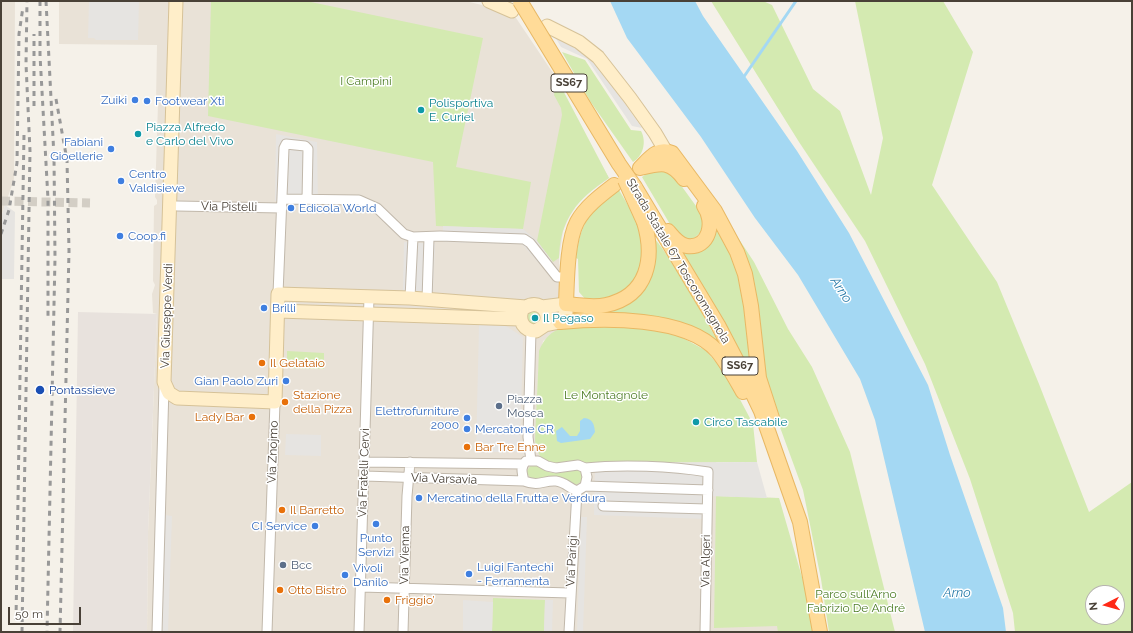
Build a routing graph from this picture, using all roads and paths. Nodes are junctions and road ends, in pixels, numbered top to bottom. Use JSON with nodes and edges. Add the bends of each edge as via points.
{"nodes":[{"id":1,"x":176,"y":1,"type":"edge"},
{"id":2,"x":494,"y":3,"type":"edge"},
{"id":3,"x":516,"y":6,"type":"edge"},
{"id":4,"x":547,"y":26,"type":"dead end"},
{"id":5,"x":662,"y":157,"type":"junction"},
{"id":6,"x":614,"y":185,"type":"dead end"},
{"id":7,"x":307,"y":200,"type":"junction"},
{"id":8,"x":282,"y":203,"type":"junction"},
{"id":9,"x":177,"y":206,"type":"dead end"},
{"id":10,"x":649,"y":220,"type":"junction"},
{"id":11,"x":413,"y":237,"type":"junction"},
{"id":12,"x":429,"y":238,"type":"junction"},
{"id":13,"x":568,"y":278,"type":"junction"},
{"id":14,"x":278,"y":294,"type":"junction"},
{"id":15,"x":369,"y":297,"type":"junction"},
{"id":16,"x":410,"y":298,"type":"junction"},
{"id":17,"x":427,"y":300,"type":"junction"},
{"id":18,"x":490,"y":304,"type":"junction"},
{"id":19,"x":566,"y":304,"type":"junction"},
{"id":20,"x":542,"y":307,"type":"junction"},
{"id":21,"x":278,"y":311,"type":"junction"},
{"id":22,"x":523,"y":313,"type":"junction"},
{"id":23,"x":368,"y":315,"type":"junction"},
{"id":24,"x":490,"y":317,"type":"junction"},
{"id":25,"x":560,"y":322,"type":"junction"},
{"id":26,"x":545,"y":325,"type":"junction"},
{"id":27,"x":531,"y":331,"type":"junction"},
{"id":28,"x":164,"y":382,"type":"junction"},
{"id":29,"x":177,"y":398,"type":"junction"},
{"id":30,"x":275,"y":402,"type":"junction"},
{"id":31,"x":164,"y":408,"type":"junction"},
{"id":32,"x":364,"y":462,"type":"junction"},
{"id":33,"x":410,"y":462,"type":"junction"},
{"id":34,"x":527,"y":462,"type":"junction"},
{"id":35,"x":482,"y":463,"type":"junction"},
{"id":36,"x":585,"y":468,"type":"junction"},
{"id":37,"x":784,"y":474,"type":"junction"},
{"id":38,"x":364,"y":476,"type":"junction"},
{"id":39,"x":410,"y":478,"type":"junction"},
{"id":40,"x":482,"y":480,"type":"junction"},
{"id":41,"x":524,"y":481,"type":"junction"},
{"id":42,"x":581,"y":489,"type":"junction"},
{"id":43,"x":708,"y":490,"type":"junction"},
{"id":44,"x":603,"y":506,"type":"dead end"},
{"id":45,"x":707,"y":509,"type":"junction"},
{"id":46,"x":800,"y":522,"type":"junction"},
{"id":47,"x":361,"y":587,"type":"junction"},
{"id":48,"x":405,"y":587,"type":"junction"},
{"id":49,"x":570,"y":593,"type":"junction"},
{"id":50,"x":157,"y":632,"type":"edge"},
{"id":51,"x":267,"y":632,"type":"edge"},
{"id":52,"x":359,"y":632,"type":"edge"},
{"id":53,"x":402,"y":632,"type":"edge"},
{"id":54,"x":569,"y":632,"type":"edge"},
{"id":55,"x":704,"y":632,"type":"edge"},
{"id":56,"x":820,"y":632,"type":"edge"}],
"edges":[{"from":1,"to":28,"type":"street","name":"Via Giuseppe Verdi"},
{"from":2,"to":3,"type":"street"},
{"from":3,"to":10,"type":"main road","number":"SS67","bridge":true,"via":[[619,164]]},
{"from":4,"to":5,"type":"street","via":[[579,42],[598,57],[630,98]]},
{"from":5,"to":10,"type":"main road","via":[[678,170],[709,213],[711,226],[707,237],[698,245],[687,246],[679,243]]},
{"from":5,"to":46,"type":"main road","via":[[672,153],[678,158],[718,216],[737,252],[745,274],[751,306],[759,378],[799,503]]},
{"from":6,"to":13,"type":"main road","via":[[603,193],[577,222]]},
{"from":7,"to":8,"type":"street","name":"Via Pistelli"},
{"from":7,"to":8,"type":"street","name":"Via Znojmo","via":[[308,149],[305,146],[286,144]]},
{"from":7,"to":11,"type":"street","name":"Via Pistelli","via":[[359,200],[377,208],[404,234]]},
{"from":8,"to":9,"type":"street","name":"Via Pistelli"},
{"from":8,"to":14,"type":"street","name":"Via Znojmo"},
{"from":10,"to":19,"type":"main road","via":[[650,253],[645,277],[636,289],[624,298],[607,305]]},
{"from":10,"to":37,"type":"main road","name":"Strada Statale 67 Toscoromagnola","number":"SS67","via":[[682,264],[740,367],[761,411]]},
{"from":11,"to":12,"type":"street"},
{"from":11,"to":16,"type":"street"},
{"from":12,"to":13,"type":"street","via":[[440,236],[524,239],[558,278]]},
{"from":12,"to":17,"type":"street"},
{"from":13,"to":19,"type":"main road"},
{"from":14,"to":15,"type":"street"},
{"from":14,"to":21,"type":"street","name":"Via Znojmo"},
{"from":15,"to":16,"type":"street"},
{"from":15,"to":23,"type":"street","name":"Via Fratelli Cervi"},
{"from":16,"to":17,"type":"street"},
{"from":17,"to":18,"type":"street"},
{"from":18,"to":22,"type":"street"},
{"from":18,"to":24,"type":"street"},
{"from":19,"to":20,"type":"street"},
{"from":19,"to":25,"type":"street","via":[[566,313]]},
{"from":20,"to":22,"type":"street","via":[[534,304]]},
{"from":20,"to":26,"type":"street","via":[[547,314]]},
{"from":21,"to":23,"type":"street"},
{"from":21,"to":30,"type":"street","name":"Via Znojmo"},
{"from":22,"to":24,"type":"street"},
{"from":22,"to":27,"type":"street","via":[[524,327]]},
{"from":23,"to":24,"type":"street"},
{"from":23,"to":32,"type":"street","name":"Via Fratelli Cervi"},
{"from":25,"to":26,"type":"street"},
{"from":25,"to":37,"type":"main road","via":[[593,320],[654,323],[679,328],[706,342],[716,350],[728,367],[750,407],[771,458]]},
{"from":26,"to":27,"type":"street"},
{"from":27,"to":34,"type":"street"},
{"from":28,"to":29,"type":"street","via":[[168,393]]},
{"from":28,"to":31,"type":"street","name":"Via Giuseppe Verdi"},
{"from":29,"to":30,"type":"street"},
{"from":29,"to":31,"type":"street","via":[[168,402]]},
{"from":30,"to":51,"type":"street","name":"Via Znojmo"},
{"from":31,"to":50,"type":"street","name":"Via Giuseppe Verdi"},
{"from":32,"to":33,"type":"street","name":"Via Varsavia"},
{"from":32,"to":38,"type":"street","name":"Via Fratelli Cervi"},
{"from":33,"to":35,"type":"street","name":"Via Varsavia"},
{"from":33,"to":39,"type":"street","name":"Via Vienna"},
{"from":34,"to":35,"type":"street","name":"Via Varsavia"},
{"from":34,"to":36,"type":"street","name":"Via Varsavia","via":[[538,461],[556,468],[578,465]]},
{"from":34,"to":41,"type":"street","via":[[521,470]]},
{"from":35,"to":40,"type":"street"},
{"from":36,"to":42,"type":"street","name":"Via Parigi","via":[[587,477]]},
{"from":36,"to":43,"type":"street","name":"Via Algeri","via":[[678,468],[708,472]]},
{"from":37,"to":46,"type":"main road","name":"Strada Statale 67 Toscoromagnola","number":"SS67"},
{"from":38,"to":39,"type":"street","name":"Via Varsavia"},
{"from":38,"to":47,"type":"street","name":"Via Fratelli Cervi"},
{"from":39,"to":40,"type":"street","name":"Via Varsavia"},
{"from":39,"to":48,"type":"street","name":"Via Vienna","via":[[407,496]]},
{"from":40,"to":41,"type":"street","name":"Via Varsavia"},
{"from":41,"to":42,"type":"street","name":"Via Varsavia","via":[[536,485],[553,481]]},
{"from":42,"to":43,"type":"street"},
{"from":42,"to":49,"type":"street","name":"Via Parigi"},
{"from":43,"to":45,"type":"street","name":"Via Algeri"},
{"from":44,"to":45,"type":"street"},
{"from":45,"to":55,"type":"street","name":"Via Algeri"},
{"from":46,"to":56,"type":"main road","name":"Strada Statale 67 Toscoromagnola","number":"SS67"},
{"from":47,"to":48,"type":"street"},
{"from":47,"to":52,"type":"street","name":"Via Fratelli Cervi"},
{"from":48,"to":49,"type":"street"},
{"from":48,"to":53,"type":"street","name":"Via Vienna"},
{"from":49,"to":54,"type":"street","name":"Via Parigi"}]}
